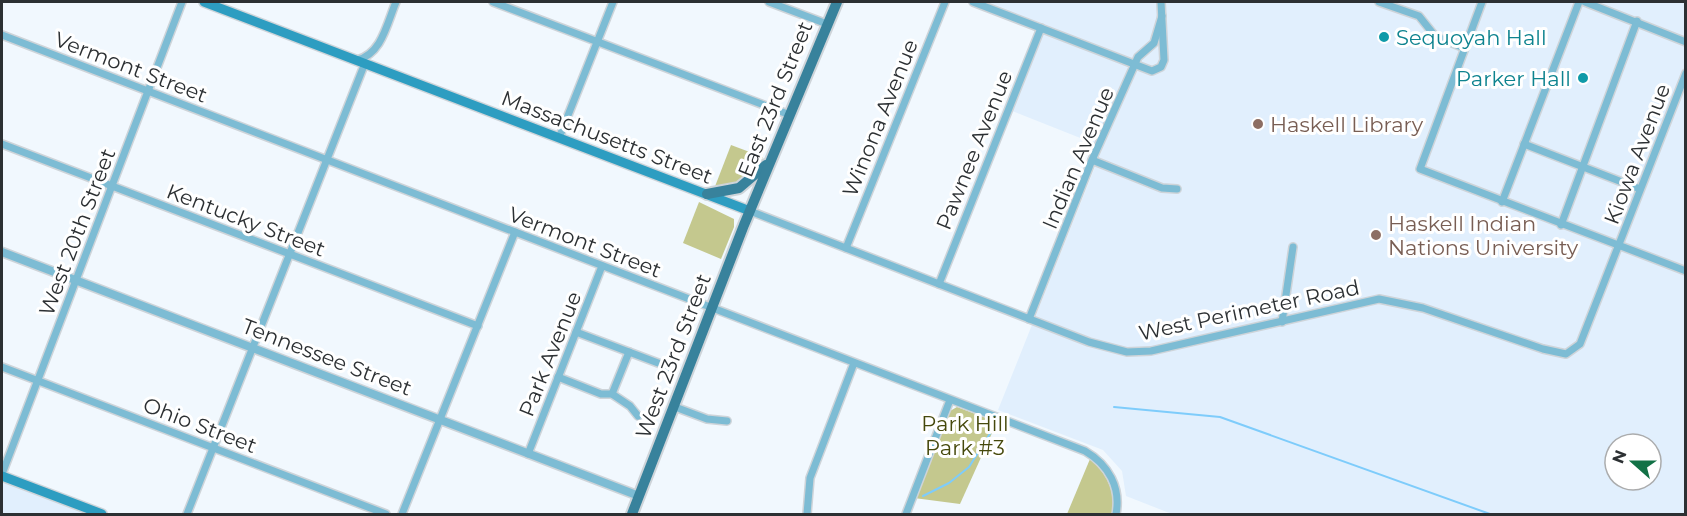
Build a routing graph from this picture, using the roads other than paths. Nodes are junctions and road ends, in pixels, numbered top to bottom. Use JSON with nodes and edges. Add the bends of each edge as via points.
{"nodes":[{"id":1,"x":182,"y":2,"type":"edge"},
{"id":2,"x":204,"y":2,"type":"edge"},
{"id":3,"x":396,"y":2,"type":"edge"},
{"id":4,"x":493,"y":2,"type":"edge"},
{"id":5,"x":613,"y":2,"type":"edge"},
{"id":6,"x":770,"y":2,"type":"edge"},
{"id":7,"x":837,"y":2,"type":"edge"},
{"id":8,"x":945,"y":2,"type":"edge"},
{"id":9,"x":973,"y":2,"type":"edge"},
{"id":10,"x":1161,"y":2,"type":"edge"},
{"id":11,"x":1379,"y":2,"type":"edge"},
{"id":12,"x":1482,"y":2,"type":"edge"},
{"id":13,"x":1579,"y":2,"type":"edge"},
{"id":14,"x":1586,"y":2,"type":"edge"},
{"id":15,"x":1162,"y":16,"type":"junction"},
{"id":16,"x":1637,"y":21,"type":"junction"},
{"id":17,"x":827,"y":24,"type":"junction"},
{"id":18,"x":1041,"y":28,"type":"junction"},
{"id":19,"x":2,"y":35,"type":"edge"},
{"id":20,"x":597,"y":42,"type":"junction"},
{"id":21,"x":1686,"y":42,"type":"edge"},
{"id":22,"x":378,"y":45,"type":"junction"},
{"id":23,"x":1464,"y":48,"type":"junction"},
{"id":24,"x":365,"y":63,"type":"junction"},
{"id":25,"x":1135,"y":64,"type":"junction"},
{"id":26,"x":383,"y":70,"type":"junction"},
{"id":27,"x":1686,"y":73,"type":"edge"},
{"id":28,"x":360,"y":82,"type":"junction"},
{"id":29,"x":148,"y":92,"type":"junction"},
{"id":30,"x":790,"y":115,"type":"junction"},
{"id":31,"x":560,"y":138,"type":"junction"},
{"id":32,"x":2,"y":144,"type":"edge"},
{"id":33,"x":1524,"y":144,"type":"junction"},
{"id":34,"x":772,"y":158,"type":"junction"},
{"id":35,"x":1092,"y":160,"type":"junction"},
{"id":36,"x":328,"y":161,"type":"junction"},
{"id":37,"x":1583,"y":167,"type":"junction"},
{"id":38,"x":112,"y":186,"type":"junction"},
{"id":39,"x":1177,"y":189,"type":"dead end"},
{"id":40,"x":1640,"y":189,"type":"junction"},
{"id":41,"x":706,"y":194,"type":"junction"},
{"id":42,"x":1502,"y":202,"type":"junction"},
{"id":43,"x":750,"y":211,"type":"junction"},
{"id":44,"x":1561,"y":225,"type":"junction"},
{"id":45,"x":515,"y":232,"type":"junction"},
{"id":46,"x":1618,"y":246,"type":"junction"},
{"id":47,"x":1293,"y":247,"type":"dead end"},
{"id":48,"x":846,"y":248,"type":"junction"},
{"id":49,"x":2,"y":252,"type":"edge"},
{"id":50,"x":291,"y":255,"type":"junction"},
{"id":51,"x":602,"y":266,"type":"junction"},
{"id":52,"x":1686,"y":271,"type":"edge"},
{"id":53,"x":76,"y":280,"type":"junction"},
{"id":54,"x":939,"y":284,"type":"junction"},
{"id":55,"x":711,"y":308,"type":"junction"},
{"id":56,"x":1029,"y":319,"type":"junction"},
{"id":57,"x":1282,"y":322,"type":"junction"},
{"id":58,"x":478,"y":327,"type":"junction"},
{"id":59,"x":576,"y":332,"type":"junction"},
{"id":60,"x":253,"y":348,"type":"junction"},
{"id":61,"x":629,"y":352,"type":"junction"},
{"id":62,"x":854,"y":363,"type":"junction"},
{"id":63,"x":2,"y":367,"type":"edge"},
{"id":64,"x":674,"y":369,"type":"dead end"},
{"id":65,"x":558,"y":377,"type":"junction"},
{"id":66,"x":37,"y":381,"type":"junction"},
{"id":67,"x":612,"y":394,"type":"junction"},
{"id":68,"x":950,"y":400,"type":"junction"},
{"id":69,"x":675,"y":407,"type":"junction"},
{"id":70,"x":638,"y":416,"type":"dead end"},
{"id":71,"x":440,"y":420,"type":"junction"},
{"id":72,"x":727,"y":421,"type":"dead end"},
{"id":73,"x":213,"y":448,"type":"junction"},
{"id":74,"x":528,"y":454,"type":"junction"},
{"id":75,"x":2,"y":475,"type":"edge"},
{"id":76,"x":639,"y":496,"type":"junction"},
{"id":77,"x":102,"y":514,"type":"edge"},
{"id":78,"x":187,"y":514,"type":"edge"},
{"id":79,"x":386,"y":514,"type":"edge"},
{"id":80,"x":402,"y":514,"type":"edge"},
{"id":81,"x":632,"y":514,"type":"edge"},
{"id":82,"x":807,"y":514,"type":"edge"},
{"id":83,"x":906,"y":514,"type":"edge"},
{"id":84,"x":1116,"y":514,"type":"edge"}],
"edges":[{"from":1,"to":29,"type":"street","name":"West 20th Street"},
{"from":2,"to":24,"type":"main road","name":"Massachusetts Street"},
{"from":3,"to":22,"type":"street"},
{"from":4,"to":20,"type":"street"},
{"from":5,"to":20,"type":"street"},
{"from":6,"to":17,"type":"street"},
{"from":7,"to":17,"type":"main road","name":"East 23rd Street"},
{"from":8,"to":48,"type":"street","name":"Winona Avenue"},
{"from":9,"to":18,"type":"street"},
{"from":10,"to":15,"type":"street","name":"Indian Avenue"},
{"from":11,"to":23,"type":"street","via":[[1419,16],[1435,36]]},
{"from":12,"to":23,"type":"street"},
{"from":13,"to":33,"type":"street"},
{"from":14,"to":16,"type":"street"},
{"from":15,"to":25,"type":"street","name":"Indian Avenue","via":[[1154,43]]},
{"from":15,"to":25,"type":"street","name":"Indian Avenue","via":[[1164,60],[1152,71]]},
{"from":16,"to":21,"type":"street"},
{"from":16,"to":37,"type":"street"},
{"from":17,"to":30,"type":"main road","name":"East 23rd Street"},
{"from":18,"to":25,"type":"street"},
{"from":18,"to":54,"type":"street","name":"Pawnee Avenue"},
{"from":19,"to":29,"type":"street","name":"Vermont Street"},
{"from":20,"to":30,"type":"street"},
{"from":20,"to":31,"type":"street"},
{"from":22,"to":24,"type":"street"},
{"from":22,"to":24,"type":"street"},
{"from":23,"to":42,"type":"street","via":[[1420,169]]},
{"from":24,"to":26,"type":"main road","name":"Massachusetts Street"},
{"from":24,"to":28,"type":"street"},
{"from":25,"to":35,"type":"street","name":"Indian Avenue"},
{"from":26,"to":28,"type":"street","via":[[367,74]]},
{"from":26,"to":31,"type":"main road","name":"Massachusetts Street"},
{"from":27,"to":40,"type":"street","name":"Kiowa Avenue"},
{"from":28,"to":36,"type":"street"},
{"from":29,"to":36,"type":"street","name":"Vermont Street"},
{"from":29,"to":38,"type":"street","name":"West 20th Street"},
{"from":30,"to":34,"type":"main road","name":"East 23rd Street"},
{"from":31,"to":41,"type":"main road","name":"Massachusetts Street"},
{"from":32,"to":38,"type":"street","name":"Kentucky Street"},
{"from":33,"to":37,"type":"street"},
{"from":33,"to":42,"type":"street"},
{"from":34,"to":41,"type":"main road","via":[[739,188]]},
{"from":34,"to":43,"type":"main road","name":"East 23rd Street"},
{"from":35,"to":39,"type":"street","via":[[1162,188]]},
{"from":35,"to":56,"type":"street","name":"Indian Avenue"},
{"from":36,"to":45,"type":"street","name":"Vermont Street"},
{"from":36,"to":50,"type":"street"},
{"from":37,"to":40,"type":"street"},
{"from":37,"to":44,"type":"street"},
{"from":38,"to":50,"type":"street","name":"Kentucky Street"},
{"from":38,"to":53,"type":"street","name":"West 20th Street"},
{"from":40,"to":46,"type":"street","name":"Kiowa Avenue"},
{"from":41,"to":43,"type":"main road","name":"Massachusetts Street"},
{"from":42,"to":44,"type":"street"},
{"from":43,"to":48,"type":"street","name":"Massachusetts Street"},
{"from":43,"to":55,"type":"main road","name":"West 23rd Street"},
{"from":44,"to":46,"type":"street"},
{"from":45,"to":51,"type":"street","name":"Vermont Street"},
{"from":45,"to":58,"type":"street"},
{"from":46,"to":52,"type":"street"},
{"from":46,"to":57,"type":"street","name":"West Perimeter Road","via":[[1580,344],[1566,354],[1387,300],[1356,303]]},
{"from":47,"to":57,"type":"street"},
{"from":48,"to":54,"type":"street","name":"Massachusetts Street"},
{"from":49,"to":53,"type":"street","name":"Tennessee Street"},
{"from":50,"to":58,"type":"street","name":"Kentucky Street"},
{"from":50,"to":60,"type":"street"},
{"from":51,"to":55,"type":"street","name":"Vermont Street"},
{"from":51,"to":59,"type":"street","name":"Park Avenue"},
{"from":53,"to":60,"type":"street","name":"Tennessee Street"},
{"from":53,"to":66,"type":"street","name":"West 20th Street"},
{"from":54,"to":56,"type":"street","name":"Massachusetts Street"},
{"from":55,"to":62,"type":"street","name":"Vermont Street"},
{"from":55,"to":69,"type":"main road","name":"West 23rd Street"},
{"from":56,"to":57,"type":"street","name":"West Perimeter Road","via":[[1105,348],[1139,352]]},
{"from":58,"to":71,"type":"street"},
{"from":59,"to":61,"type":"street"},
{"from":59,"to":65,"type":"street","name":"Park Avenue"},
{"from":60,"to":71,"type":"street","name":"Tennessee Street"},
{"from":60,"to":73,"type":"street"},
{"from":61,"to":64,"type":"street"},
{"from":61,"to":67,"type":"street"},
{"from":62,"to":68,"type":"street","name":"Vermont Street"},
{"from":62,"to":82,"type":"street","via":[[813,469]]},
{"from":63,"to":66,"type":"street","name":"Ohio Street"},
{"from":65,"to":67,"type":"street","via":[[601,394]]},
{"from":65,"to":74,"type":"street","name":"Park Avenue"},
{"from":66,"to":73,"type":"street","name":"Ohio Street"},
{"from":66,"to":75,"type":"street","name":"West 20th Street"},
{"from":67,"to":70,"type":"street"},
{"from":68,"to":83,"type":"street"},
{"from":68,"to":84,"type":"street","name":"Vermont Street","via":[[1092,455],[1105,467],[1115,486]]},
{"from":69,"to":72,"type":"street","via":[[706,419]]},
{"from":69,"to":76,"type":"main road","name":"West 23rd Street"},
{"from":71,"to":74,"type":"street","name":"Tennessee Street"},
{"from":71,"to":80,"type":"street"},
{"from":73,"to":78,"type":"street"},
{"from":73,"to":79,"type":"street","name":"Ohio Street"},
{"from":74,"to":76,"type":"street","name":"Tennessee Street"},
{"from":75,"to":77,"type":"main road"},
{"from":76,"to":81,"type":"main road","name":"West 23rd Street"}]}
